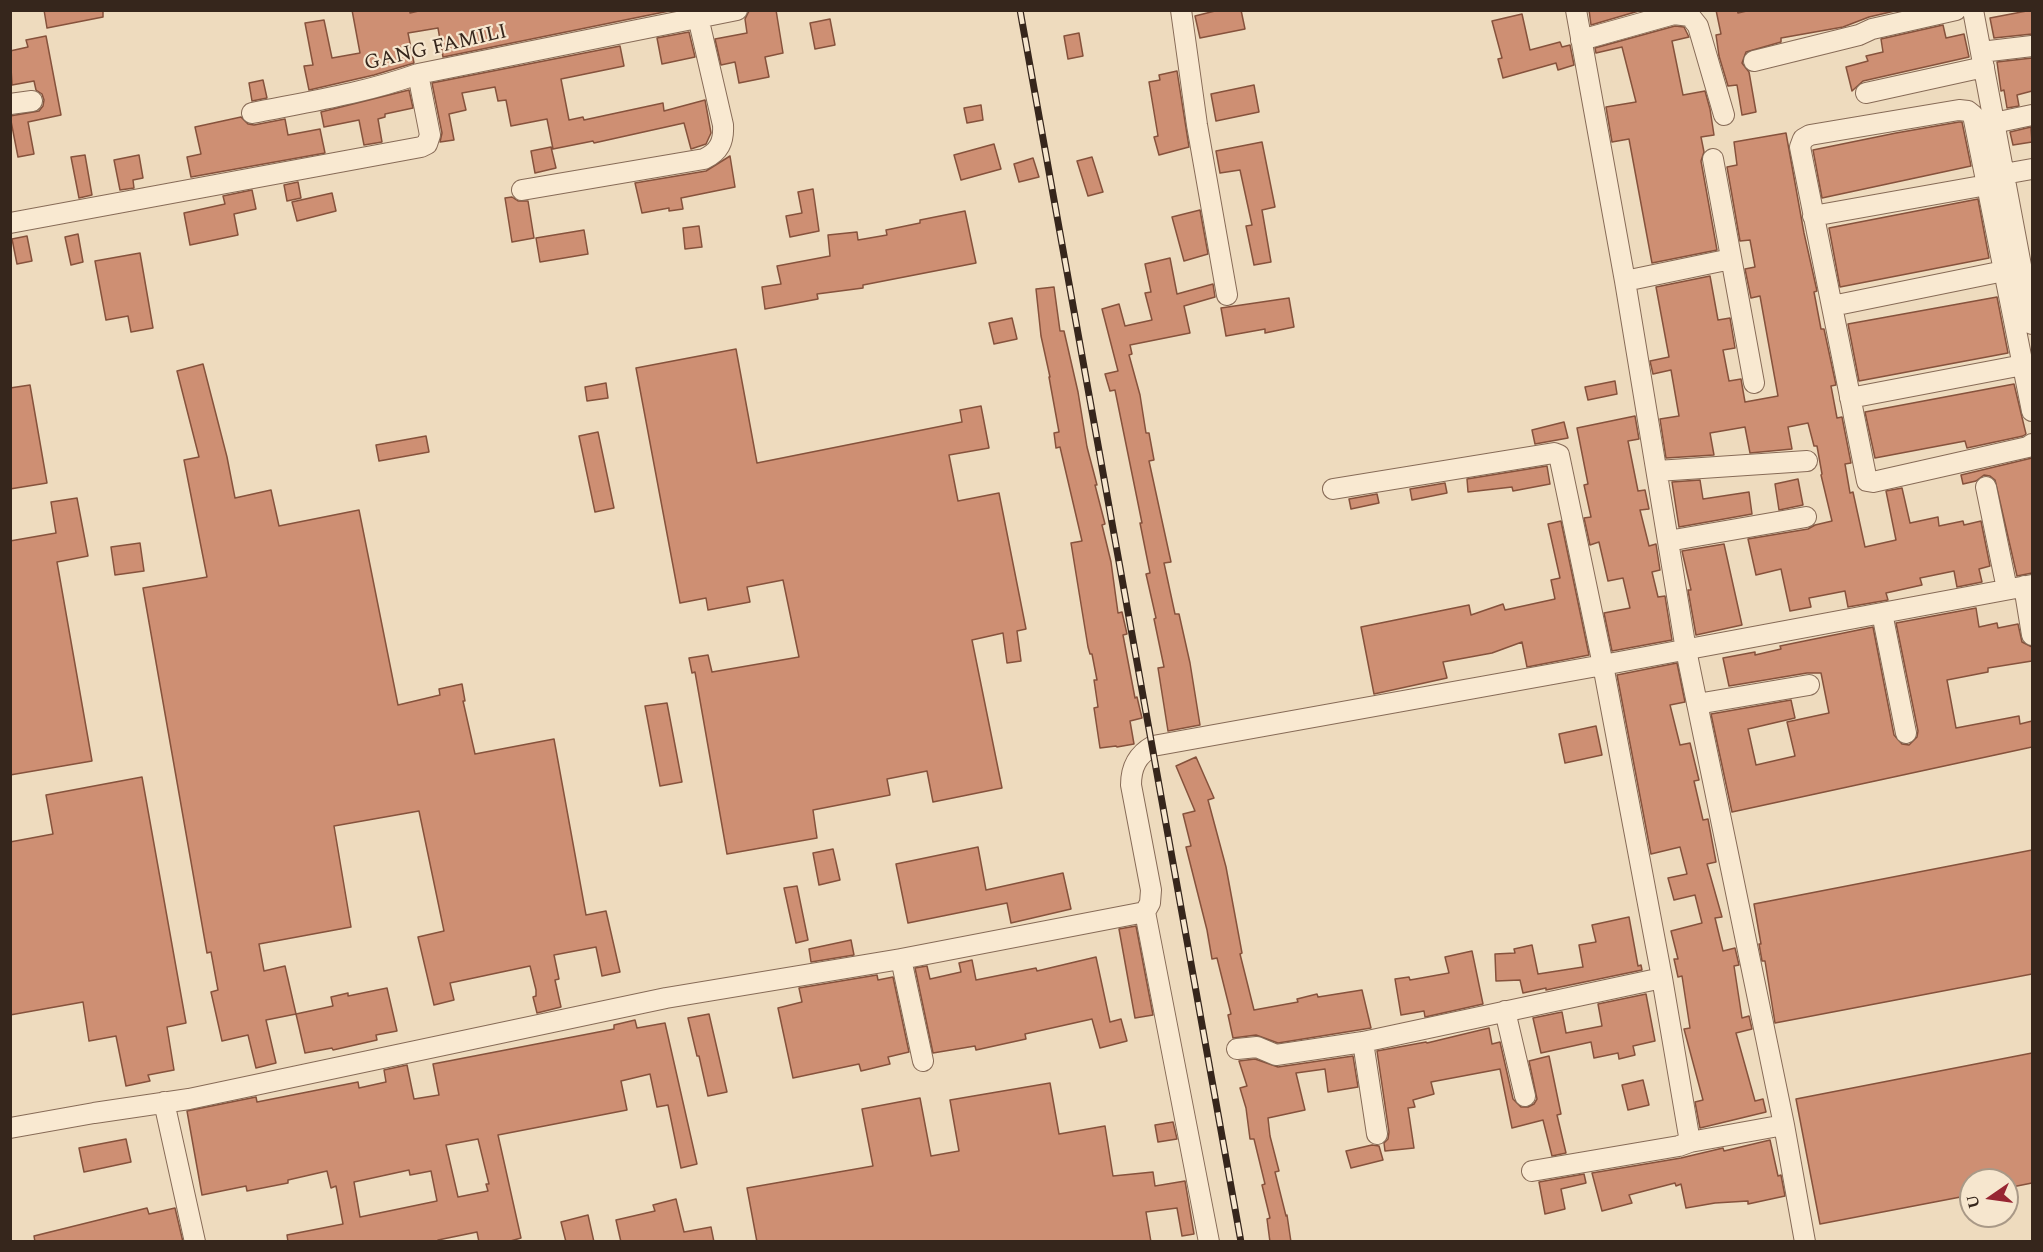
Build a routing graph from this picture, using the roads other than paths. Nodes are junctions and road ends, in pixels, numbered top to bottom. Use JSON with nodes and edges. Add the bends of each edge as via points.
{"nodes":[{"id":1,"x":737,"y":10,"type":"edge"},
{"id":2,"x":1180,"y":10,"type":"edge"},
{"id":3,"x":1576,"y":10,"type":"edge"},
{"id":4,"x":1956,"y":10,"type":"edge"},
{"id":5,"x":1973,"y":10,"type":"edge"},
{"id":6,"x":698,"y":17,"type":"junction"},
{"id":7,"x":1581,"y":40,"type":"junction"},
{"id":8,"x":2032,"y":46,"type":"edge"},
{"id":9,"x":1982,"y":59,"type":"junction"},
{"id":10,"x":1754,"y":61,"type":"dead end"},
{"id":11,"x":418,"y":74,"type":"junction"},
{"id":12,"x":1866,"y":93,"type":"dead end"},
{"id":13,"x":32,"y":101,"type":"dead end"},
{"id":14,"x":10,"y":104,"type":"edge"},
{"id":15,"x":252,"y":113,"type":"dead end"},
{"id":16,"x":1724,"y":115,"type":"dead end"},
{"id":17,"x":2032,"y":115,"type":"edge"},
{"id":18,"x":1994,"y":123,"type":"junction"},
{"id":19,"x":1713,"y":159,"type":"dead end"},
{"id":20,"x":2032,"y":169,"type":"edge"},
{"id":21,"x":2004,"y":174,"type":"junction"},
{"id":22,"x":1987,"y":185,"type":"junction"},
{"id":23,"x":522,"y":190,"type":"dead end"},
{"id":24,"x":1814,"y":216,"type":"junction"},
{"id":25,"x":10,"y":223,"type":"edge"},
{"id":26,"x":1731,"y":259,"type":"junction"},
{"id":27,"x":2013,"y":270,"type":"junction"},
{"id":28,"x":1624,"y":281,"type":"junction"},
{"id":29,"x":1227,"y":295,"type":"dead end"},
{"id":30,"x":1832,"y":306,"type":"junction"},
{"id":31,"x":2032,"y":324,"type":"edge"},
{"id":32,"x":2023,"y":365,"type":"junction"},
{"id":33,"x":1754,"y":383,"type":"dead end"},
{"id":34,"x":1850,"y":398,"type":"junction"},
{"id":35,"x":2032,"y":411,"type":"edge"},
{"id":36,"x":2032,"y":444,"type":"edge"},
{"id":37,"x":1807,"y":460,"type":"dead end"},
{"id":38,"x":1657,"y":471,"type":"junction"},
{"id":39,"x":1986,"y":487,"type":"dead end"},
{"id":40,"x":1333,"y":489,"type":"dead end"},
{"id":41,"x":1806,"y":517,"type":"dead end"},
{"id":42,"x":1668,"y":541,"type":"junction"},
{"id":43,"x":2021,"y":587,"type":"edge"},
{"id":44,"x":1882,"y":613,"type":"junction"},
{"id":45,"x":2032,"y":636,"type":"edge"},
{"id":46,"x":1686,"y":650,"type":"junction"},
{"id":47,"x":1603,"y":665,"type":"junction"},
{"id":48,"x":1809,"y":685,"type":"dead end"},
{"id":49,"x":1697,"y":704,"type":"junction"},
{"id":50,"x":1906,"y":733,"type":"dead end"},
{"id":51,"x":1145,"y":912,"type":"junction"},
{"id":52,"x":901,"y":959,"type":"junction"},
{"id":53,"x":1662,"y":978,"type":"junction"},
{"id":54,"x":1505,"y":1011,"type":"junction"},
{"id":55,"x":1363,"y":1042,"type":"junction"},
{"id":56,"x":1238,"y":1049,"type":"dead end"},
{"id":57,"x":923,"y":1061,"type":"dead end"},
{"id":58,"x":1525,"y":1096,"type":"dead end"},
{"id":59,"x":164,"y":1102,"type":"junction"},
{"id":60,"x":1784,"y":1125,"type":"junction"},
{"id":61,"x":10,"y":1128,"type":"edge"},
{"id":62,"x":1377,"y":1134,"type":"dead end"},
{"id":63,"x":1690,"y":1142,"type":"junction"},
{"id":64,"x":1532,"y":1172,"type":"dead end"},
{"id":65,"x":195,"y":1242,"type":"edge"},
{"id":66,"x":1209,"y":1242,"type":"edge"},
{"id":67,"x":1805,"y":1242,"type":"edge"}],
"edges":[{"from":1,"to":6,"type":"street","name":"GANG FAMILI"},
{"from":2,"to":29,"type":"street"},
{"from":3,"to":7,"type":"street"},
{"from":4,"to":10,"type":"street"},
{"from":5,"to":9,"type":"street"},
{"from":6,"to":11,"type":"street","name":"GANG FAMILI"},
{"from":6,"to":23,"type":"street","via":[[723,125],[724,137],[714,154],[704,159]]},
{"from":7,"to":16,"type":"street","via":[[1674,14],[1690,16],[1698,26]]},
{"from":7,"to":28,"type":"street"},
{"from":8,"to":9,"type":"street"},
{"from":9,"to":12,"type":"street"},
{"from":9,"to":18,"type":"street"},
{"from":11,"to":15,"type":"street","name":"GANG FAMILI"},
{"from":11,"to":25,"type":"street","via":[[430,135],[421,147]]},
{"from":13,"to":14,"type":"street"},
{"from":17,"to":18,"type":"street"},
{"from":18,"to":21,"type":"street"},
{"from":19,"to":26,"type":"street"},
{"from":20,"to":21,"type":"street"},
{"from":21,"to":27,"type":"street"},
{"from":22,"to":24,"type":"street"},
{"from":22,"to":24,"type":"street","via":[[1973,115],[1968,111],[1810,135],[1800,147]]},
{"from":22,"to":27,"type":"street"},
{"from":24,"to":30,"type":"street"},
{"from":26,"to":28,"type":"street"},
{"from":26,"to":33,"type":"street"},
{"from":27,"to":30,"type":"street"},
{"from":27,"to":31,"type":"street"},
{"from":27,"to":32,"type":"street"},
{"from":28,"to":38,"type":"street"},
{"from":30,"to":34,"type":"street"},
{"from":32,"to":34,"type":"street"},
{"from":32,"to":35,"type":"street"},
{"from":34,"to":36,"type":"street","via":[[1869,481]]},
{"from":37,"to":38,"type":"street"},
{"from":38,"to":42,"type":"street"},
{"from":39,"to":43,"type":"street"},
{"from":40,"to":47,"type":"street","via":[[1559,455]]},
{"from":41,"to":42,"type":"street"},
{"from":42,"to":46,"type":"street"},
{"from":43,"to":44,"type":"street"},
{"from":43,"to":45,"type":"street"},
{"from":44,"to":46,"type":"street"},
{"from":44,"to":50,"type":"street"},
{"from":46,"to":47,"type":"street"},
{"from":46,"to":49,"type":"street"},
{"from":47,"to":51,"type":"street","via":[[1153,746],[1142,752],[1131,772],[1151,890]]},
{"from":47,"to":53,"type":"street"},
{"from":48,"to":49,"type":"street"},
{"from":49,"to":60,"type":"street"},
{"from":51,"to":52,"type":"street"},
{"from":51,"to":66,"type":"street"},
{"from":52,"to":57,"type":"street"},
{"from":52,"to":59,"type":"street","via":[[666,998]]},
{"from":53,"to":54,"type":"street"},
{"from":53,"to":63,"type":"street"},
{"from":54,"to":55,"type":"street"},
{"from":54,"to":58,"type":"street"},
{"from":55,"to":56,"type":"street","via":[[1276,1055],[1257,1047]]},
{"from":55,"to":62,"type":"street"},
{"from":59,"to":61,"type":"street"},
{"from":59,"to":65,"type":"street"},
{"from":60,"to":63,"type":"street"},
{"from":60,"to":67,"type":"street"},
{"from":63,"to":64,"type":"street"}]}
